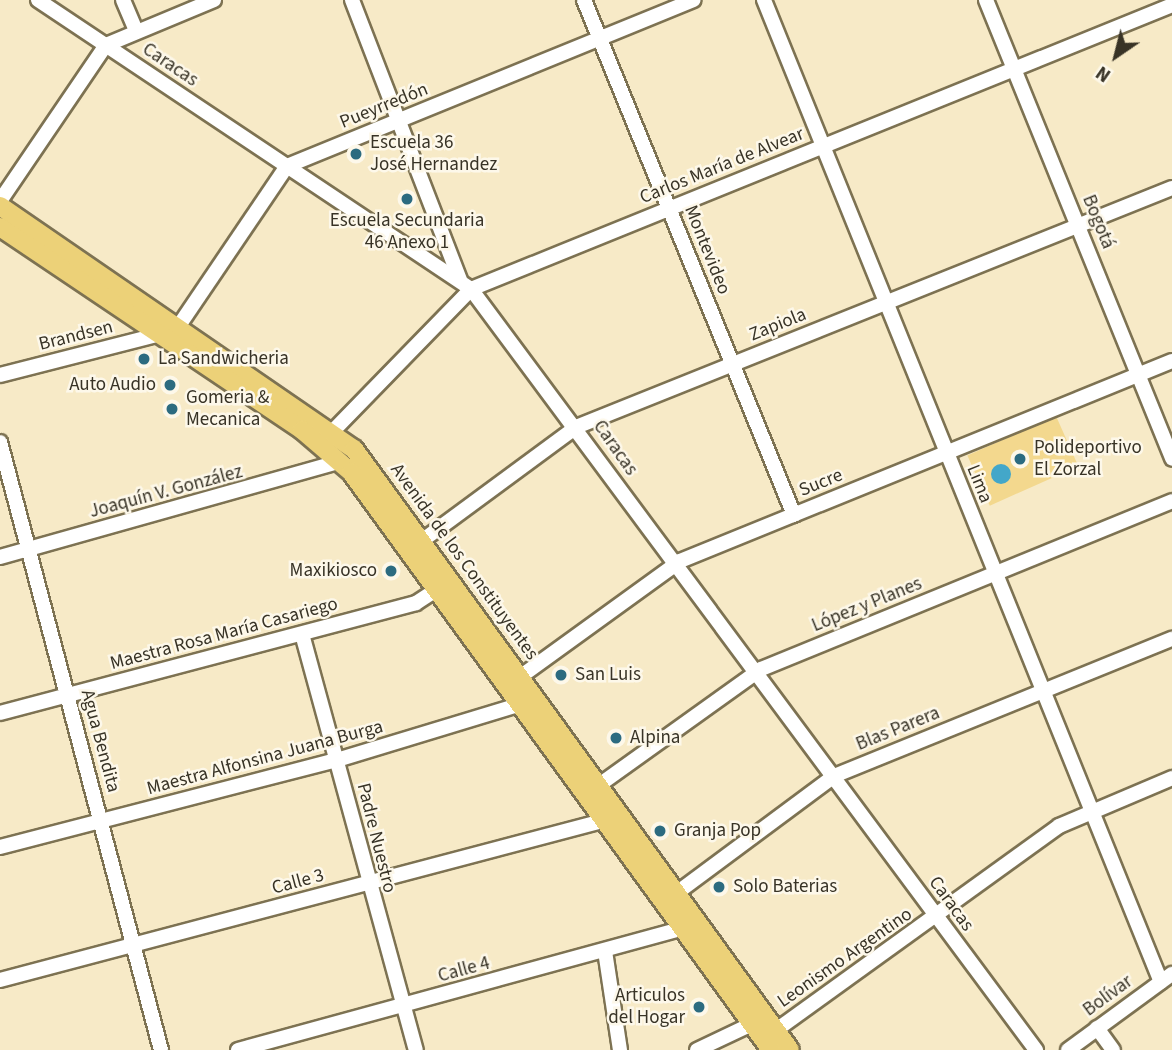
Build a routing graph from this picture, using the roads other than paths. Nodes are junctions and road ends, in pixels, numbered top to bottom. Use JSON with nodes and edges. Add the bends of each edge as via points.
{"nodes":[{"id":1,"x":38,"y":0,"type":"edge"},
{"id":2,"x":123,"y":0,"type":"edge"},
{"id":3,"x":214,"y":0,"type":"edge"},
{"id":4,"x":352,"y":0,"type":"edge"},
{"id":5,"x":584,"y":0,"type":"edge"},
{"id":6,"x":693,"y":0,"type":"edge"},
{"id":7,"x":764,"y":0,"type":"edge"},
{"id":8,"x":986,"y":0,"type":"edge"},
{"id":9,"x":1172,"y":5,"type":"edge"},
{"id":10,"x":136,"y":31,"type":"junction"},
{"id":11,"x":600,"y":38,"type":"junction"},
{"id":12,"x":106,"y":46,"type":"junction"},
{"id":13,"x":1014,"y":69,"type":"junction"},
{"id":14,"x":400,"y":120,"type":"junction"},
{"id":15,"x":824,"y":146,"type":"junction"},
{"id":16,"x":288,"y":166,"type":"junction"},
{"id":17,"x":1172,"y":188,"type":"edge"},
{"id":18,"x":0,"y":204,"type":"edge"},
{"id":19,"x":669,"y":208,"type":"junction"},
{"id":20,"x":1079,"y":226,"type":"junction"},
{"id":21,"x":0,"y":227,"type":"edge"},
{"id":22,"x":466,"y":285,"type":"junction"},
{"id":23,"x":888,"y":301,"type":"junction"},
{"id":24,"x":179,"y":326,"type":"junction"},
{"id":25,"x":162,"y":335,"type":"junction"},
{"id":26,"x":1172,"y":361,"type":"edge"},
{"id":27,"x":733,"y":364,"type":"junction"},
{"id":28,"x":0,"y":375,"type":"edge"},
{"id":29,"x":1138,"y":375,"type":"junction"},
{"id":30,"x":576,"y":427,"type":"junction"},
{"id":31,"x":333,"y":430,"type":"junction"},
{"id":32,"x":0,"y":442,"type":"edge"},
{"id":33,"x":946,"y":454,"type":"junction"},
{"id":34,"x":1172,"y":459,"type":"edge"},
{"id":35,"x":341,"y":461,"type":"junction"},
{"id":36,"x":1172,"y":501,"type":"edge"},
{"id":37,"x":794,"y":515,"type":"junction"},
{"id":38,"x":423,"y":540,"type":"junction"},
{"id":39,"x":26,"y":550,"type":"junction"},
{"id":40,"x":0,"y":557,"type":"edge"},
{"id":41,"x":674,"y":565,"type":"junction"},
{"id":42,"x":994,"y":573,"type":"junction"},
{"id":43,"x":445,"y":584,"type":"junction"},
{"id":44,"x":302,"y":634,"type":"junction"},
{"id":45,"x":1172,"y":639,"type":"edge"},
{"id":46,"x":753,"y":673,"type":"junction"},
{"id":47,"x":515,"y":680,"type":"junction"},
{"id":48,"x":1042,"y":691,"type":"junction"},
{"id":49,"x":68,"y":696,"type":"junction"},
{"id":50,"x":530,"y":701,"type":"junction"},
{"id":51,"x":0,"y":713,"type":"edge"},
{"id":52,"x":337,"y":760,"type":"junction"},
{"id":53,"x":834,"y":776,"type":"junction"},
{"id":54,"x":1172,"y":778,"type":"edge"},
{"id":55,"x":599,"y":785,"type":"junction"},
{"id":56,"x":1091,"y":811,"type":"junction"},
{"id":57,"x":606,"y":820,"type":"junction"},
{"id":58,"x":101,"y":821,"type":"junction"},
{"id":59,"x":0,"y":846,"type":"edge"},
{"id":60,"x":367,"y":884,"type":"junction"},
{"id":61,"x":671,"y":897,"type":"junction"},
{"id":62,"x":936,"y":917,"type":"junction"},
{"id":63,"x":691,"y":926,"type":"junction"},
{"id":64,"x":133,"y":945,"type":"junction"},
{"id":65,"x":604,"y":951,"type":"junction"},
{"id":66,"x":1166,"y":978,"type":"edge"},
{"id":67,"x":0,"y":980,"type":"edge"},
{"id":68,"x":404,"y":1006,"type":"junction"},
{"id":69,"x":752,"y":1024,"type":"junction"},
{"id":70,"x":1097,"y":1028,"type":"junction"},
{"id":71,"x":775,"y":1030,"type":"junction"},
{"id":72,"x":161,"y":1050,"type":"edge"},
{"id":73,"x":238,"y":1050,"type":"edge"},
{"id":74,"x":416,"y":1050,"type":"edge"},
{"id":75,"x":620,"y":1050,"type":"edge"},
{"id":76,"x":697,"y":1050,"type":"edge"},
{"id":77,"x":771,"y":1050,"type":"edge"},
{"id":78,"x":790,"y":1050,"type":"edge"},
{"id":79,"x":1036,"y":1050,"type":"edge"},
{"id":80,"x":1068,"y":1050,"type":"edge"},
{"id":81,"x":1114,"y":1050,"type":"edge"}],
"edges":[{"from":1,"to":12,"type":"street","name":"Caracas"},
{"from":2,"to":10,"type":"street"},
{"from":3,"to":10,"type":"street"},
{"from":4,"to":14,"type":"street"},
{"from":5,"to":11,"type":"street","name":"Montevideo"},
{"from":6,"to":11,"type":"street","name":"Pueyrredón"},
{"from":7,"to":15,"type":"street","name":"Lima"},
{"from":8,"to":13,"type":"street","name":"Bogotá"},
{"from":9,"to":13,"type":"street","name":"Carlos María de Alvear"},
{"from":10,"to":12,"type":"street"},
{"from":11,"to":14,"type":"street","name":"Pueyrredón"},
{"from":11,"to":19,"type":"street","name":"Montevideo"},
{"from":12,"to":16,"type":"street","name":"Caracas"},
{"from":12,"to":18,"type":"street"},
{"from":13,"to":15,"type":"street","name":"Carlos María de Alvear"},
{"from":13,"to":20,"type":"street","name":"Bogotá"},
{"from":14,"to":16,"type":"street","name":"Pueyrredón"},
{"from":14,"to":22,"type":"street"},
{"from":15,"to":19,"type":"street","name":"Carlos María de Alvear"},
{"from":15,"to":23,"type":"street","name":"Lima"},
{"from":16,"to":22,"type":"street","name":"Caracas"},
{"from":16,"to":24,"type":"street"},
{"from":17,"to":20,"type":"street","name":"Zapiola"},
{"from":18,"to":24,"type":"main road","name":"Avenida de los Constituyentes"},
{"from":19,"to":22,"type":"street","name":"Carlos María de Alvear"},
{"from":19,"to":27,"type":"street","name":"Montevideo"},
{"from":20,"to":23,"type":"street","name":"Zapiola"},
{"from":20,"to":29,"type":"street","name":"Bogotá"},
{"from":21,"to":25,"type":"main road","name":"Avenida de los Constituyentes"},
{"from":22,"to":30,"type":"street","name":"Caracas"},
{"from":22,"to":31,"type":"street","name":"Carlos María de Alvear"},
{"from":23,"to":27,"type":"street","name":"Zapiola"},
{"from":23,"to":33,"type":"street","name":"Lima"},
{"from":24,"to":25,"type":"street"},
{"from":24,"to":31,"type":"main road","name":"Avenida de los Constituyentes"},
{"from":25,"to":28,"type":"street","name":"Brandsen"},
{"from":25,"to":35,"type":"main road","name":"Avenida de los Constituyentes"},
{"from":26,"to":29,"type":"street","name":"Sucre"},
{"from":27,"to":30,"type":"street","name":"Zapiola"},
{"from":27,"to":37,"type":"street","name":"Montevideo"},
{"from":29,"to":33,"type":"street","name":"Sucre"},
{"from":29,"to":34,"type":"street","name":"Bogotá"},
{"from":30,"to":38,"type":"street","name":"Zapiola"},
{"from":30,"to":41,"type":"street","name":"Caracas"},
{"from":31,"to":38,"type":"main road","name":"Avenida de los Constituyentes"},
{"from":32,"to":39,"type":"street","name":"Agua Bendita"},
{"from":33,"to":37,"type":"street","name":"Sucre"},
{"from":33,"to":42,"type":"street","name":"Lima"},
{"from":35,"to":39,"type":"street","name":"Joaquín V. González"},
{"from":35,"to":43,"type":"main road","name":"Avenida de los Constituyentes"},
{"from":36,"to":42,"type":"street","name":"López y Planes"},
{"from":37,"to":41,"type":"street","name":"Sucre"},
{"from":38,"to":43,"type":"main road","name":"Avenida de los Constituyentes"},
{"from":39,"to":40,"type":"street","name":"Joaquín V. González"},
{"from":39,"to":49,"type":"street","name":"Agua Bendita"},
{"from":41,"to":46,"type":"street","name":"Caracas"},
{"from":41,"to":47,"type":"street","name":"Sucre"},
{"from":42,"to":46,"type":"street","name":"López y Planes"},
{"from":42,"to":48,"type":"street","name":"Lima"},
{"from":43,"to":44,"type":"street","name":"Maestra Rosa María Casariego","via":[[416,603]]},
{"from":43,"to":47,"type":"main road","name":"Avenida de los Constituyentes"},
{"from":44,"to":49,"type":"street","name":"Maestra Rosa María Casariego"},
{"from":44,"to":52,"type":"street","name":"Padre Nuestro"},
{"from":45,"to":48,"type":"street","name":"Blas Parera"},
{"from":46,"to":53,"type":"street","name":"Caracas"},
{"from":46,"to":55,"type":"street","name":"López y Planes"},
{"from":47,"to":50,"type":"main road","name":"Avenida de los Constituyentes"},
{"from":48,"to":53,"type":"street","name":"Blas Parera"},
{"from":48,"to":56,"type":"street","name":"Lima"},
{"from":49,"to":51,"type":"street","name":"Maestra Rosa María Casariego"},
{"from":49,"to":58,"type":"street","name":"Agua Bendita"},
{"from":50,"to":52,"type":"street","name":"Maestra Alfonsina Juana Burga"},
{"from":50,"to":55,"type":"main road","name":"Avenida de los Constituyentes"},
{"from":50,"to":57,"type":"main road","name":"Avenida de los Constituyentes"},
{"from":52,"to":58,"type":"street","name":"Maestra Alfonsina Juana Burga"},
{"from":52,"to":60,"type":"street","name":"Padre Nuestro"},
{"from":53,"to":61,"type":"street","name":"Blas Parera"},
{"from":53,"to":62,"type":"street","name":"Caracas"},
{"from":54,"to":56,"type":"street","name":"Leonismo Argentino"},
{"from":55,"to":61,"type":"main road","name":"Avenida de los Constituyentes"},
{"from":56,"to":62,"type":"street","name":"Leonismo Argentino","via":[[1059,826]]},
{"from":56,"to":66,"type":"street","name":"Lima"},
{"from":57,"to":60,"type":"street","name":"Calle 3"},
{"from":57,"to":61,"type":"main road","name":"Avenida de los Constituyentes"},
{"from":58,"to":59,"type":"street","name":"Maestra Alfonsina Juana Burga"},
{"from":58,"to":64,"type":"street","name":"Agua Bendita"},
{"from":60,"to":64,"type":"street","name":"Calle 3"},
{"from":60,"to":68,"type":"street","name":"Padre Nuestro"},
{"from":61,"to":63,"type":"main road","name":"Avenida de los Constituyentes"},
{"from":62,"to":71,"type":"street","name":"Leonismo Argentino"},
{"from":62,"to":79,"type":"street","name":"Caracas"},
{"from":63,"to":65,"type":"street","name":"Calle 4"},
{"from":63,"to":69,"type":"main road","name":"Avenida de los Constituyentes"},
{"from":63,"to":71,"type":"main road","name":"Avenida de los Constituyentes"},
{"from":64,"to":67,"type":"street","name":"Calle 3"},
{"from":64,"to":72,"type":"street","name":"Agua Bendita"},
{"from":65,"to":68,"type":"street","name":"Calle 4"},
{"from":65,"to":75,"type":"street"},
{"from":66,"to":70,"type":"street","name":"Bolívar"},
{"from":68,"to":73,"type":"street","name":"Calle 4"},
{"from":68,"to":74,"type":"street","name":"Padre Nuestro"},
{"from":69,"to":71,"type":"street","name":"Leonismo Argentino"},
{"from":69,"to":76,"type":"street"},
{"from":69,"to":77,"type":"main road","name":"Avenida de los Constituyentes"},
{"from":70,"to":80,"type":"street","name":"Bolívar"},
{"from":70,"to":81,"type":"street"},
{"from":71,"to":78,"type":"main road","name":"Avenida de los Constituyentes"}]}
